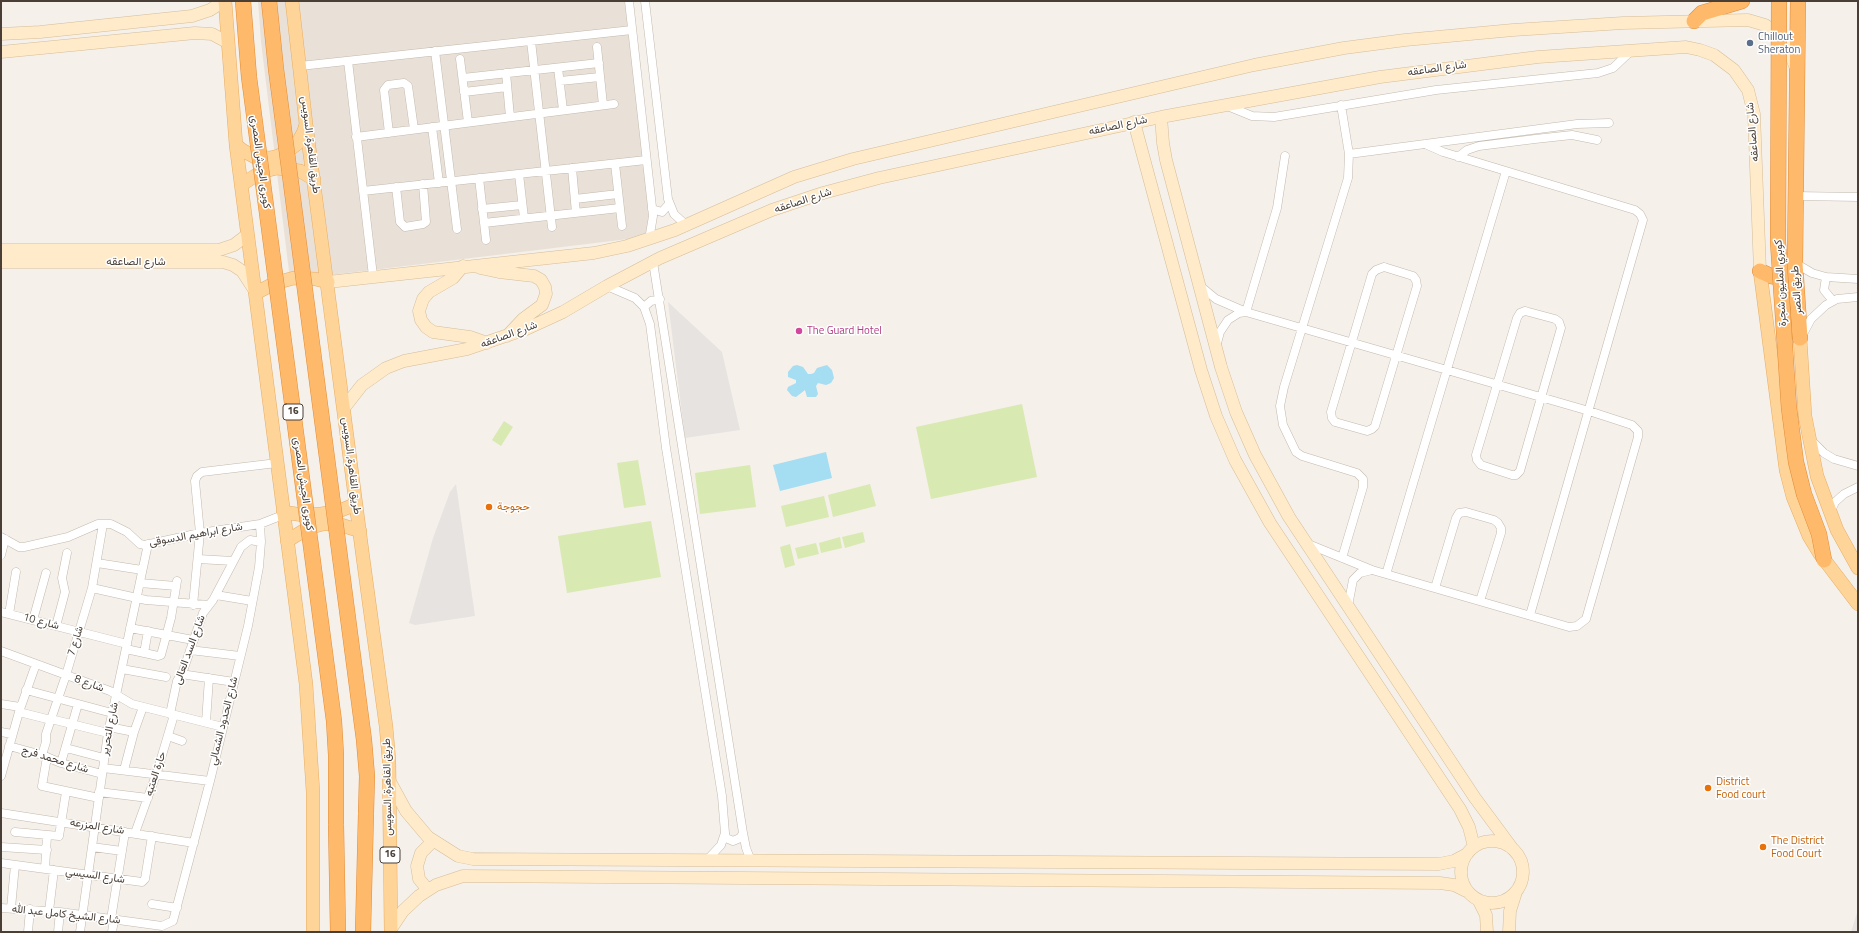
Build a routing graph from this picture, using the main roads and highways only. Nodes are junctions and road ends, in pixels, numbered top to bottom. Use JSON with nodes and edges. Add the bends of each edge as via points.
{"nodes":[{"id":1,"x":224,"y":1,"type":"edge"},
{"id":2,"x":243,"y":1,"type":"edge"},
{"id":3,"x":269,"y":1,"type":"edge"},
{"id":4,"x":292,"y":1,"type":"edge"},
{"id":5,"x":1742,"y":1,"type":"edge"},
{"id":6,"x":1779,"y":1,"type":"edge"},
{"id":7,"x":1798,"y":1,"type":"edge"},
{"id":8,"x":1694,"y":21,"type":"road end"},
{"id":9,"x":306,"y":124,"type":"junction"},
{"id":10,"x":236,"y":145,"type":"junction"},
{"id":11,"x":314,"y":179,"type":"junction"},
{"id":12,"x":241,"y":185,"type":"junction"},
{"id":13,"x":1795,"y":263,"type":"junction"},
{"id":14,"x":1760,"y":271,"type":"joint"},
{"id":15,"x":328,"y":282,"type":"junction"},
{"id":16,"x":256,"y":293,"type":"junction"},
{"id":17,"x":1800,"y":338,"type":"joint"},
{"id":18,"x":356,"y":504,"type":"junction"},
{"id":19,"x":283,"y":513,"type":"junction"},
{"id":20,"x":360,"y":531,"type":"junction"},
{"id":21,"x":287,"y":541,"type":"junction"},
{"id":22,"x":1824,"y":560,"type":"junction"},
{"id":23,"x":1858,"y":568,"type":"edge"},
{"id":24,"x":1858,"y":604,"type":"edge"},
{"id":25,"x":391,"y":931,"type":"edge"},
{"id":26,"x":313,"y":932,"type":"edge"},
{"id":27,"x":338,"y":932,"type":"edge"},
{"id":28,"x":363,"y":932,"type":"edge"}],
"edges":[{"from":1,"to":10,"type":"main road","number":"16"},
{"from":2,"to":27,"type":"highway","name":"كوبرى الجيش المصرى","number":"16","bridge":true,"via":[[249,77],[334,721]]},
{"from":3,"to":28,"type":"highway","name":"طريق القاهرة, السويس","number":"16","bridge":true,"via":[[364,740],[367,776]]},
{"from":4,"to":9,"type":"main road","name":"طريق القاهرة, السويس","number":"16"},
{"from":5,"to":8,"type":"highway","via":[[1702,12]]},
{"from":6,"to":22,"type":"highway","name":"كوبري المليون شجرة","bridge":true,"via":[[1778,242],[1789,408],[1796,462],[1804,494],[1819,534]]},
{"from":7,"to":13,"type":"highway","name":"طريق النصر"},
{"from":9,"to":10,"type":"main road","via":[[297,144],[278,156],[255,157]]},
{"from":9,"to":11,"type":"main road","name":"طريق القاهرة, السويس","number":"16"},
{"from":10,"to":12,"type":"main road","number":"16"},
{"from":11,"to":12,"type":"main road","via":[[300,171],[277,168],[261,172]]},
{"from":11,"to":15,"type":"main road","name":"طريق القاهرة, السويس","number":"16"},
{"from":12,"to":16,"type":"main road","number":"16"},
{"from":13,"to":14,"type":"highway","via":[[1792,269],[1782,276],[1771,276]]},
{"from":13,"to":17,"type":"highway","name":"طريق النصر"},
{"from":14,"to":22,"type":"main road","via":[[1786,470],[1800,516]]},
{"from":15,"to":16,"type":"main road","via":[[294,278],[275,283]]},
{"from":15,"to":18,"type":"main road","name":"طريق القاهرة, السويس","number":"16"},
{"from":16,"to":19,"type":"main road","number":"16"},
{"from":17,"to":23,"type":"main road","name":"طريق النصر","via":[[1809,438],[1818,476],[1830,513]]},
{"from":18,"to":19,"type":"main road","via":[[339,511],[321,514]]},
{"from":18,"to":20,"type":"main road","name":"طريق القاهرة, السويس","number":"16"},
{"from":19,"to":21,"type":"main road","number":"16"},
{"from":20,"to":21,"type":"main road","via":[[338,524],[323,524],[308,528]]},
{"from":20,"to":25,"type":"main road","name":"طريق القاهرة, السويس","number":"16","via":[[386,726]]},
{"from":21,"to":26,"type":"main road","number":"16","via":[[310,720]]},
{"from":22,"to":24,"type":"main road"}]}
